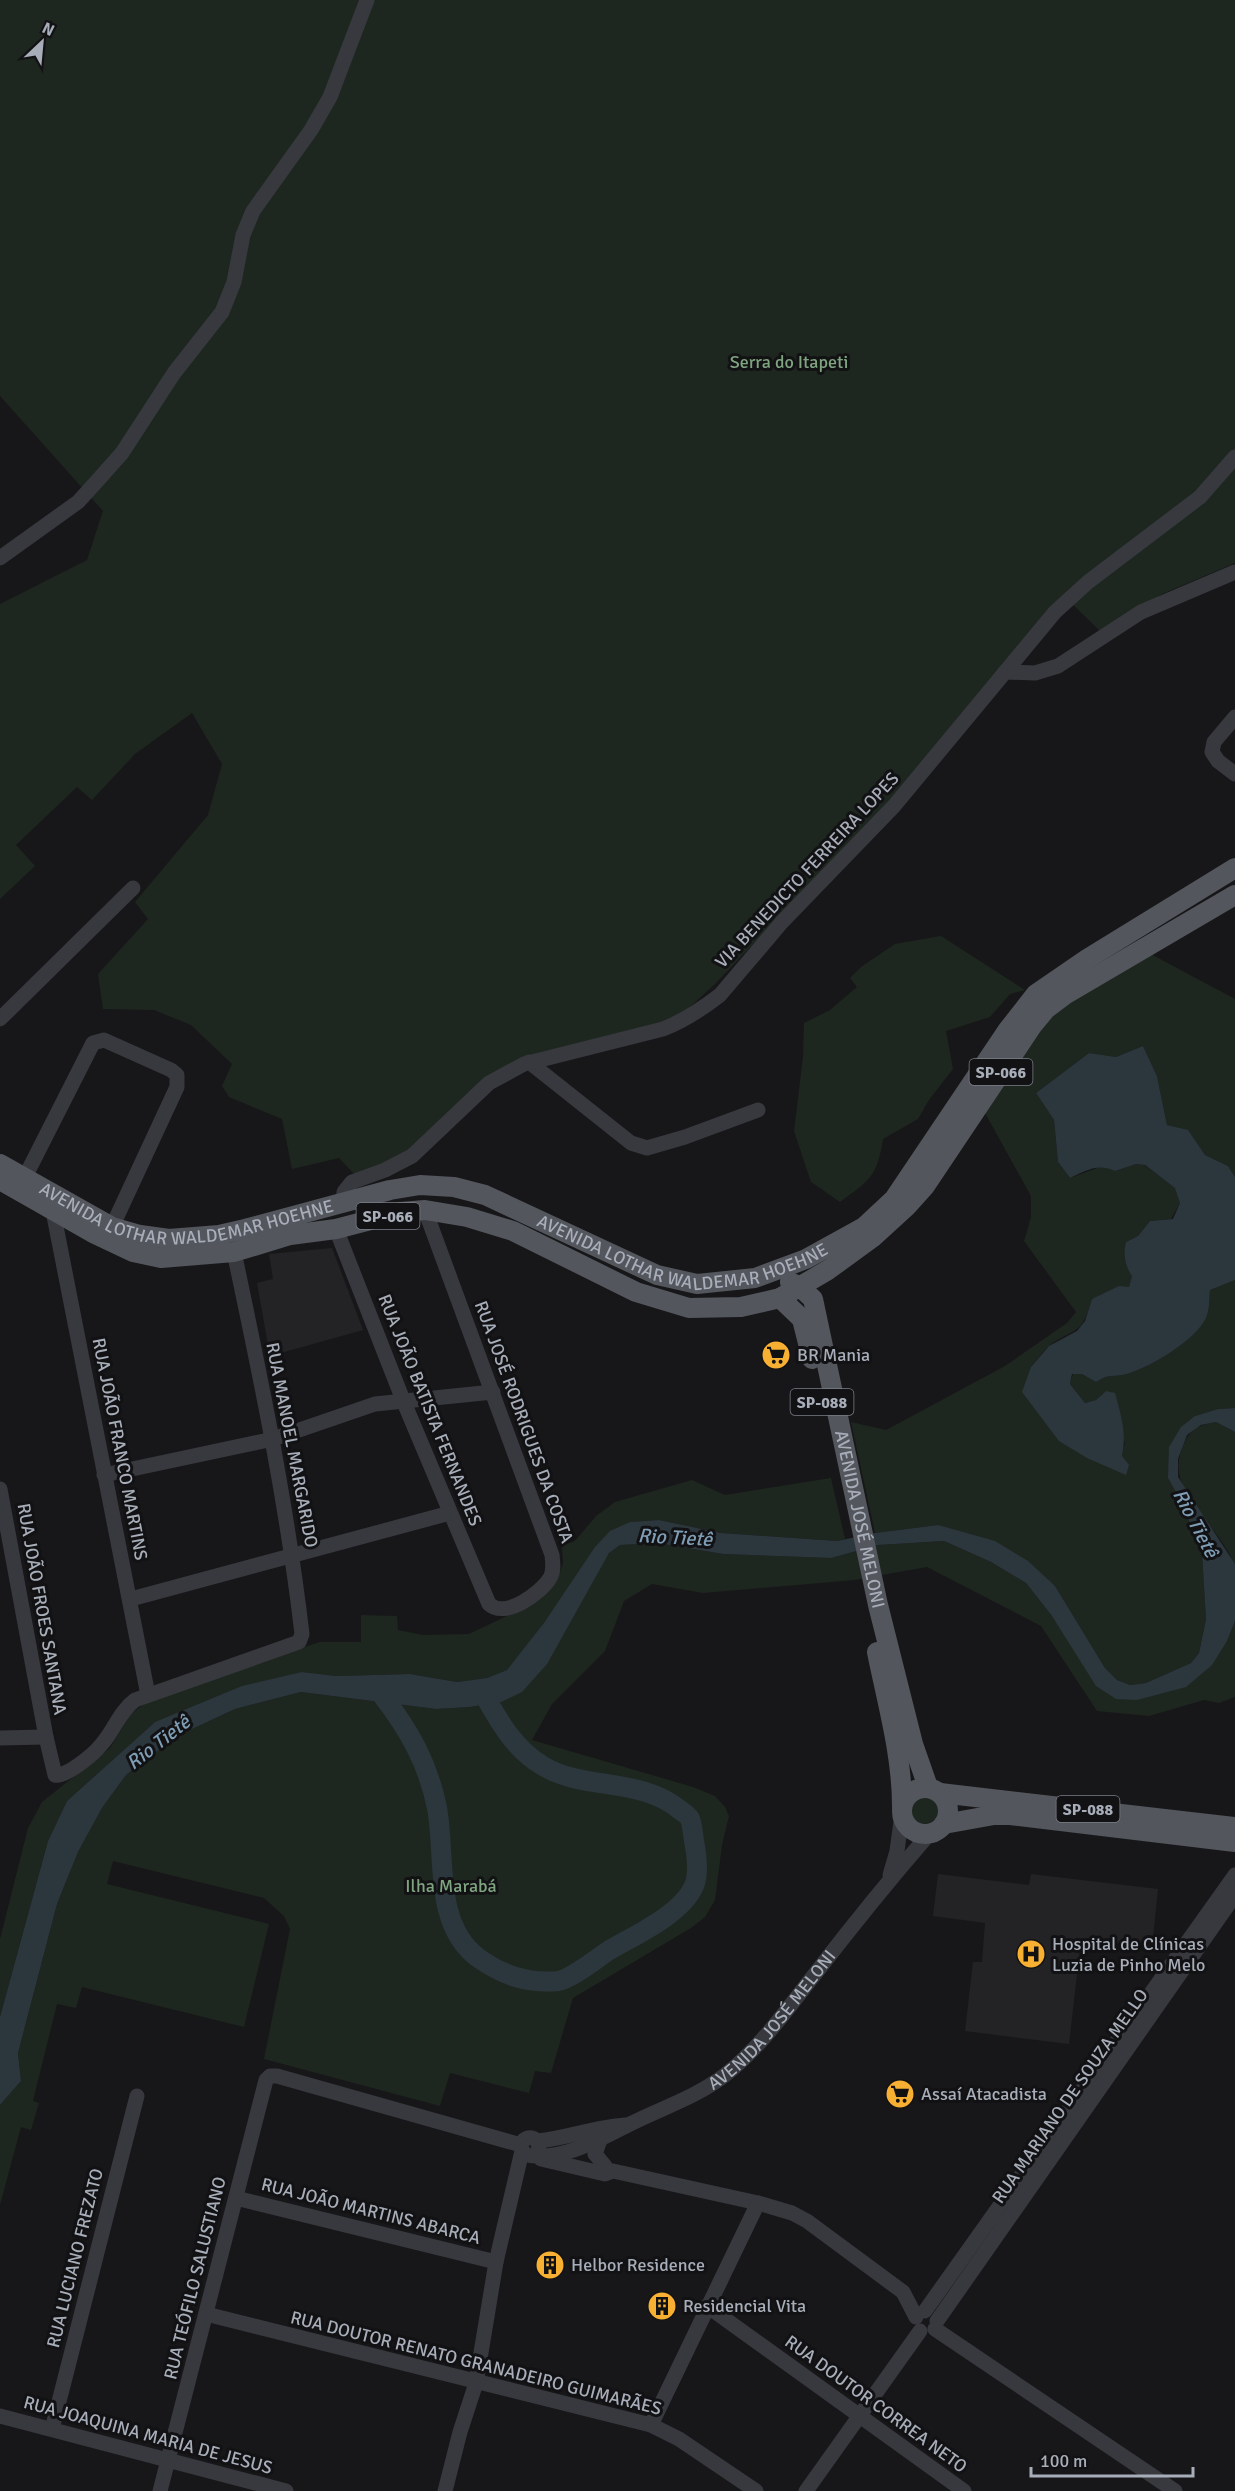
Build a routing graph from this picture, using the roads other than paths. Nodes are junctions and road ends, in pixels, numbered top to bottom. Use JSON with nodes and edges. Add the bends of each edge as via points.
{"nodes":[{"id":1,"x":367,"y":0,"type":"edge"},
{"id":2,"x":1235,"y":458,"type":"edge"},
{"id":3,"x":0,"y":558,"type":"edge"},
{"id":4,"x":1235,"y":572,"type":"edge"},
{"id":5,"x":1005,"y":672,"type":"junction"},
{"id":6,"x":1235,"y":717,"type":"edge"},
{"id":7,"x":1235,"y":774,"type":"edge"},
{"id":8,"x":1235,"y":868,"type":"edge"},
{"id":9,"x":134,"y":888,"type":"dead end"},
{"id":10,"x":1235,"y":895,"type":"edge"},
{"id":11,"x":0,"y":1019,"type":"edge"},
{"id":12,"x":529,"y":1062,"type":"junction"},
{"id":13,"x":758,"y":1110,"type":"dead end"},
{"id":14,"x":0,"y":1164,"type":"edge"},
{"id":15,"x":24,"y":1179,"type":"junction"},
{"id":16,"x":0,"y":1180,"type":"edge"},
{"id":17,"x":344,"y":1203,"type":"junction"},
{"id":18,"x":425,"y":1210,"type":"junction"},
{"id":19,"x":53,"y":1212,"type":"junction"},
{"id":20,"x":111,"y":1227,"type":"junction"},
{"id":21,"x":336,"y":1230,"type":"junction"},
{"id":22,"x":234,"y":1252,"type":"junction"},
{"id":23,"x":768,"y":1273,"type":"junction"},
{"id":24,"x":800,"y":1287,"type":"junction"},
{"id":25,"x":780,"y":1298,"type":"junction"},
{"id":26,"x":493,"y":1392,"type":"junction"},
{"id":27,"x":404,"y":1400,"type":"junction"},
{"id":28,"x":273,"y":1439,"type":"junction"},
{"id":29,"x":104,"y":1475,"type":"junction"},
{"id":30,"x":1,"y":1498,"type":"edge"},
{"id":31,"x":853,"y":1512,"type":"junction"},
{"id":32,"x":450,"y":1513,"type":"junction"},
{"id":33,"x":293,"y":1554,"type":"junction"},
{"id":34,"x":131,"y":1599,"type":"junction"},
{"id":35,"x":489,"y":1604,"type":"joint"},
{"id":36,"x":872,"y":1604,"type":"junction"},
{"id":37,"x":148,"y":1695,"type":"junction"},
{"id":38,"x":46,"y":1737,"type":"junction"},
{"id":39,"x":0,"y":1738,"type":"edge"},
{"id":40,"x":934,"y":1790,"type":"junction"},
{"id":41,"x":902,"y":1810,"type":"junction"},
{"id":42,"x":1235,"y":1827,"type":"edge"},
{"id":43,"x":937,"y":1829,"type":"junction"},
{"id":44,"x":1235,"y":1842,"type":"edge"},
{"id":45,"x":1235,"y":1875,"type":"edge"},
{"id":46,"x":888,"y":1881,"type":"junction"},
{"id":47,"x":1235,"y":1895,"type":"edge"},
{"id":48,"x":137,"y":2096,"type":"dead end"},
{"id":49,"x":628,"y":2125,"type":"junction"},
{"id":50,"x":600,"y":2140,"type":"junction"},
{"id":51,"x":566,"y":2144,"type":"junction"},
{"id":52,"x":529,"y":2151,"type":"junction"},
{"id":53,"x":609,"y":2168,"type":"junction"},
{"id":54,"x":236,"y":2198,"type":"junction"},
{"id":55,"x":758,"y":2203,"type":"junction"},
{"id":56,"x":495,"y":2262,"type":"junction"},
{"id":57,"x":707,"y":2306,"type":"junction"},
{"id":58,"x":206,"y":2314,"type":"junction"},
{"id":59,"x":926,"y":2322,"type":"junction"},
{"id":60,"x":476,"y":2383,"type":"junction"},
{"id":61,"x":858,"y":2415,"type":"junction"},
{"id":62,"x":0,"y":2416,"type":"edge"},
{"id":63,"x":651,"y":2425,"type":"junction"},
{"id":64,"x":52,"y":2429,"type":"junction"},
{"id":65,"x":168,"y":2459,"type":"junction"},
{"id":66,"x":160,"y":2491,"type":"edge"},
{"id":67,"x":286,"y":2491,"type":"edge"},
{"id":68,"x":445,"y":2491,"type":"edge"},
{"id":69,"x":756,"y":2491,"type":"edge"},
{"id":70,"x":806,"y":2491,"type":"edge"},
{"id":71,"x":964,"y":2491,"type":"edge"},
{"id":72,"x":1175,"y":2491,"type":"edge"}],
"edges":[{"from":1,"to":3,"type":"street","via":[[330,98],[253,211],[222,312],[174,373],[122,453],[98,480],[78,502]]},
{"from":2,"to":5,"type":"street","name":"VIA BENEDICTO FERREIRA LOPES","via":[[1200,497],[1055,612]]},
{"from":4,"to":5,"type":"street","via":[[1141,612],[1058,666],[1035,673]]},
{"from":5,"to":12,"type":"street","name":"VIA BENEDICTO FERREIRA LOPES","via":[[894,806],[782,922],[720,995],[684,1020],[663,1029]]},
{"from":6,"to":7,"type":"street","via":[[1214,742],[1212,752]]},
{"from":8,"to":23,"type":"main road","name":"AVENIDA LOTHAR WALDEMAR HOEHNE","number":"SP-066","via":[[1036,994],[894,1199],[864,1227],[806,1259]]},
{"from":9,"to":11,"type":"street"},
{"from":10,"to":24,"type":"main road","name":"AVENIDA LOTHAR WALDEMAR HOEHNE","number":"SP-066","via":[[1088,980],[1046,1009],[925,1186],[872,1238]]},
{"from":12,"to":13,"type":"street","via":[[631,1143],[646,1148]]},
{"from":12,"to":17,"type":"street","name":"VIA BENEDICTO FERREIRA LOPES","via":[[489,1083],[411,1156],[352,1182],[344,1192]]},
{"from":14,"to":15,"type":"main road","name":"AVENIDA LOTHAR WALDEMAR HOEHNE","number":"SP-066"},
{"from":15,"to":20,"type":"main road","name":"AVENIDA LOTHAR WALDEMAR HOEHNE","number":"SP-066"},
{"from":15,"to":20,"type":"street","via":[[93,1043],[104,1040],[171,1070],[177,1075],[177,1087]]},
{"from":16,"to":19,"type":"main road","name":"AVENIDA LOTHAR WALDEMAR HOEHNE","number":"SP-066"},
{"from":17,"to":20,"type":"main road","name":"AVENIDA LOTHAR WALDEMAR HOEHNE","number":"SP-066","via":[[219,1235],[169,1239]]},
{"from":17,"to":23,"type":"main road","name":"AVENIDA LOTHAR WALDEMAR HOEHNE","number":"SP-066","via":[[420,1185],[454,1186],[485,1195],[677,1281],[718,1283]]},
{"from":18,"to":21,"type":"main road","name":"AVENIDA LOTHAR WALDEMAR HOEHNE","number":"SP-066","via":[[401,1212]]},
{"from":18,"to":25,"type":"main road","name":"AVENIDA LOTHAR WALDEMAR HOEHNE","number":"SP-066","via":[[513,1231],[665,1303],[724,1308]]},
{"from":18,"to":26,"type":"street","name":"RUA JOSÉ RODRIGUES DA COSTA"},
{"from":19,"to":22,"type":"main road","name":"AVENIDA LOTHAR WALDEMAR HOEHNE","number":"SP-066","via":[[133,1252],[161,1258]]},
{"from":19,"to":29,"type":"street","name":"RUA JOÃO FRANCO MARTINS"},
{"from":21,"to":22,"type":"main road","name":"AVENIDA LOTHAR WALDEMAR HOEHNE","number":"SP-066","via":[[290,1235]]},
{"from":21,"to":27,"type":"street","name":"RUA JOÃO BATISTA FERNANDES"},
{"from":22,"to":28,"type":"street","name":"RUA MANOEL MARGARIDO"},
{"from":23,"to":24,"type":"main road"},
{"from":24,"to":25,"type":"main road","name":"AVENIDA LOTHAR WALDEMAR HOEHNE","number":"SP-066"},
{"from":24,"to":31,"type":"main road","name":"AVENIDA JOSÉ MELONI","number":"SP-088","via":[[813,1299]]},
{"from":25,"to":31,"type":"main road","name":"AVENIDA JOSÉ MELONI","number":"SP-088","via":[[802,1319]]},
{"from":26,"to":27,"type":"street"},
{"from":26,"to":35,"type":"street","name":"RUA JOSÉ RODRIGUES DA COSTA","via":[[553,1563],[549,1579],[535,1593],[505,1609]]},
{"from":27,"to":28,"type":"street","via":[[375,1404]]},
{"from":27,"to":32,"type":"street","name":"RUA JOÃO BATISTA FERNANDES"},
{"from":28,"to":29,"type":"street"},
{"from":28,"to":33,"type":"street","name":"RUA MANOEL MARGARIDO"},
{"from":29,"to":34,"type":"street","name":"RUA JOÃO FRANCO MARTINS"},
{"from":30,"to":38,"type":"street","name":"RUA JOÃO FROES SANTANA"},
{"from":31,"to":36,"type":"main road","name":"AVENIDA JOSÉ MELONI","number":"SP-088"},
{"from":32,"to":33,"type":"street"},
{"from":32,"to":35,"type":"street","name":"RUA JOÃO BATISTA FERNANDES"},
{"from":33,"to":34,"type":"street"},
{"from":33,"to":37,"type":"street","name":"RUA MANOEL MARGARIDO","via":[[301,1640]]},
{"from":34,"to":37,"type":"street","name":"RUA JOÃO FRANCO MARTINS"},
{"from":36,"to":40,"type":"main road","name":"AVENIDA JOSÉ MELONI","number":"SP-088","via":[[913,1744]]},
{"from":36,"to":41,"type":"main road","name":"AVENIDA JOSÉ MELONI","number":"SP-088","via":[[901,1776]]},
{"from":37,"to":38,"type":"street","name":"RUA JOÃO FROES SANTANA","via":[[127,1706],[97,1750],[64,1775],[54,1773]]},
{"from":38,"to":39,"type":"street"},
{"from":40,"to":41,"type":"main road","via":[[914,1790],[904,1799]]},
{"from":40,"to":42,"type":"main road","number":"SP-088"},
{"from":40,"to":43,"type":"main road","number":"SP-088","via":[[945,1798],[948,1811]]},
{"from":41,"to":43,"type":"main road","via":[[904,1821],[915,1832]]},
{"from":41,"to":46,"type":"street","name":"AVENIDA JOSÉ MELONI","via":[[897,1851]]},
{"from":43,"to":44,"type":"main road","number":"SP-088","via":[[994,1815],[1010,1815]]},
{"from":43,"to":46,"type":"street","name":"AVENIDA JOSÉ MELONI"},
{"from":45,"to":59,"type":"street","name":"RUA MARIANO DE SOUZA MELLO"},
{"from":46,"to":49,"type":"street","name":"AVENIDA JOSÉ MELONI","via":[[769,2033],[739,2063],[708,2087]]},
{"from":47,"to":59,"type":"street","name":"RUA MARIANO DE SOUZA MELLO"},
{"from":48,"to":64,"type":"street","name":"RUA LUCIANO FREZATO"},
{"from":49,"to":50,"type":"street"},
{"from":49,"to":51,"type":"street","via":[[605,2126]]},
{"from":50,"to":51,"type":"street"},
{"from":50,"to":53,"type":"street","via":[[595,2154]]},
{"from":51,"to":52,"type":"street","via":[[551,2156]]},
{"from":51,"to":53,"type":"street","via":[[579,2158]]},
{"from":52,"to":53,"type":"street","via":[[605,2174]]},
{"from":52,"to":54,"type":"street","name":"RUA TEÓFILO SALUSTIANO","via":[[270,2076],[262,2087]]},
{"from":52,"to":56,"type":"street","via":[[516,2182]]},
{"from":53,"to":55,"type":"street"},
{"from":54,"to":56,"type":"street","name":"RUA JOÃO MARTINS ABARCA"},
{"from":54,"to":58,"type":"street","name":"RUA TEÓFILO SALUSTIANO"},
{"from":55,"to":57,"type":"street"},
{"from":55,"to":59,"type":"street","via":[[807,2221],[903,2292]]},
{"from":56,"to":60,"type":"street"},
{"from":57,"to":61,"type":"street","name":"RUA DOUTOR CORREA NETO"},
{"from":57,"to":63,"type":"street"},
{"from":58,"to":60,"type":"street","name":"RUA DOUTOR RENATO GRANADEIRO GUIMARÃES"},
{"from":58,"to":65,"type":"street","name":"RUA TEÓFILO SALUSTIANO"},
{"from":59,"to":61,"type":"street","name":"RUA MARIANO DE SOUZA MELLO"},
{"from":59,"to":72,"type":"street"},
{"from":60,"to":63,"type":"street","name":"RUA DOUTOR RENATO GRANADEIRO GUIMARÃES"},
{"from":60,"to":68,"type":"street"},
{"from":61,"to":70,"type":"street"},
{"from":61,"to":71,"type":"street","name":"RUA DOUTOR CORREA NETO"},
{"from":62,"to":64,"type":"street","name":"RUA JOAQUINA MARIA DE JESUS"},
{"from":63,"to":69,"type":"street","name":"RUA DOUTOR RENATO GRANADEIRO GUIMARÃES","via":[[679,2439]]},
{"from":64,"to":65,"type":"street","name":"RUA JOAQUINA MARIA DE JESUS"},
{"from":65,"to":66,"type":"street","name":"RUA TEÓFILO SALUSTIANO"},
{"from":65,"to":67,"type":"street","name":"RUA JOAQUINA MARIA DE JESUS"}]}
